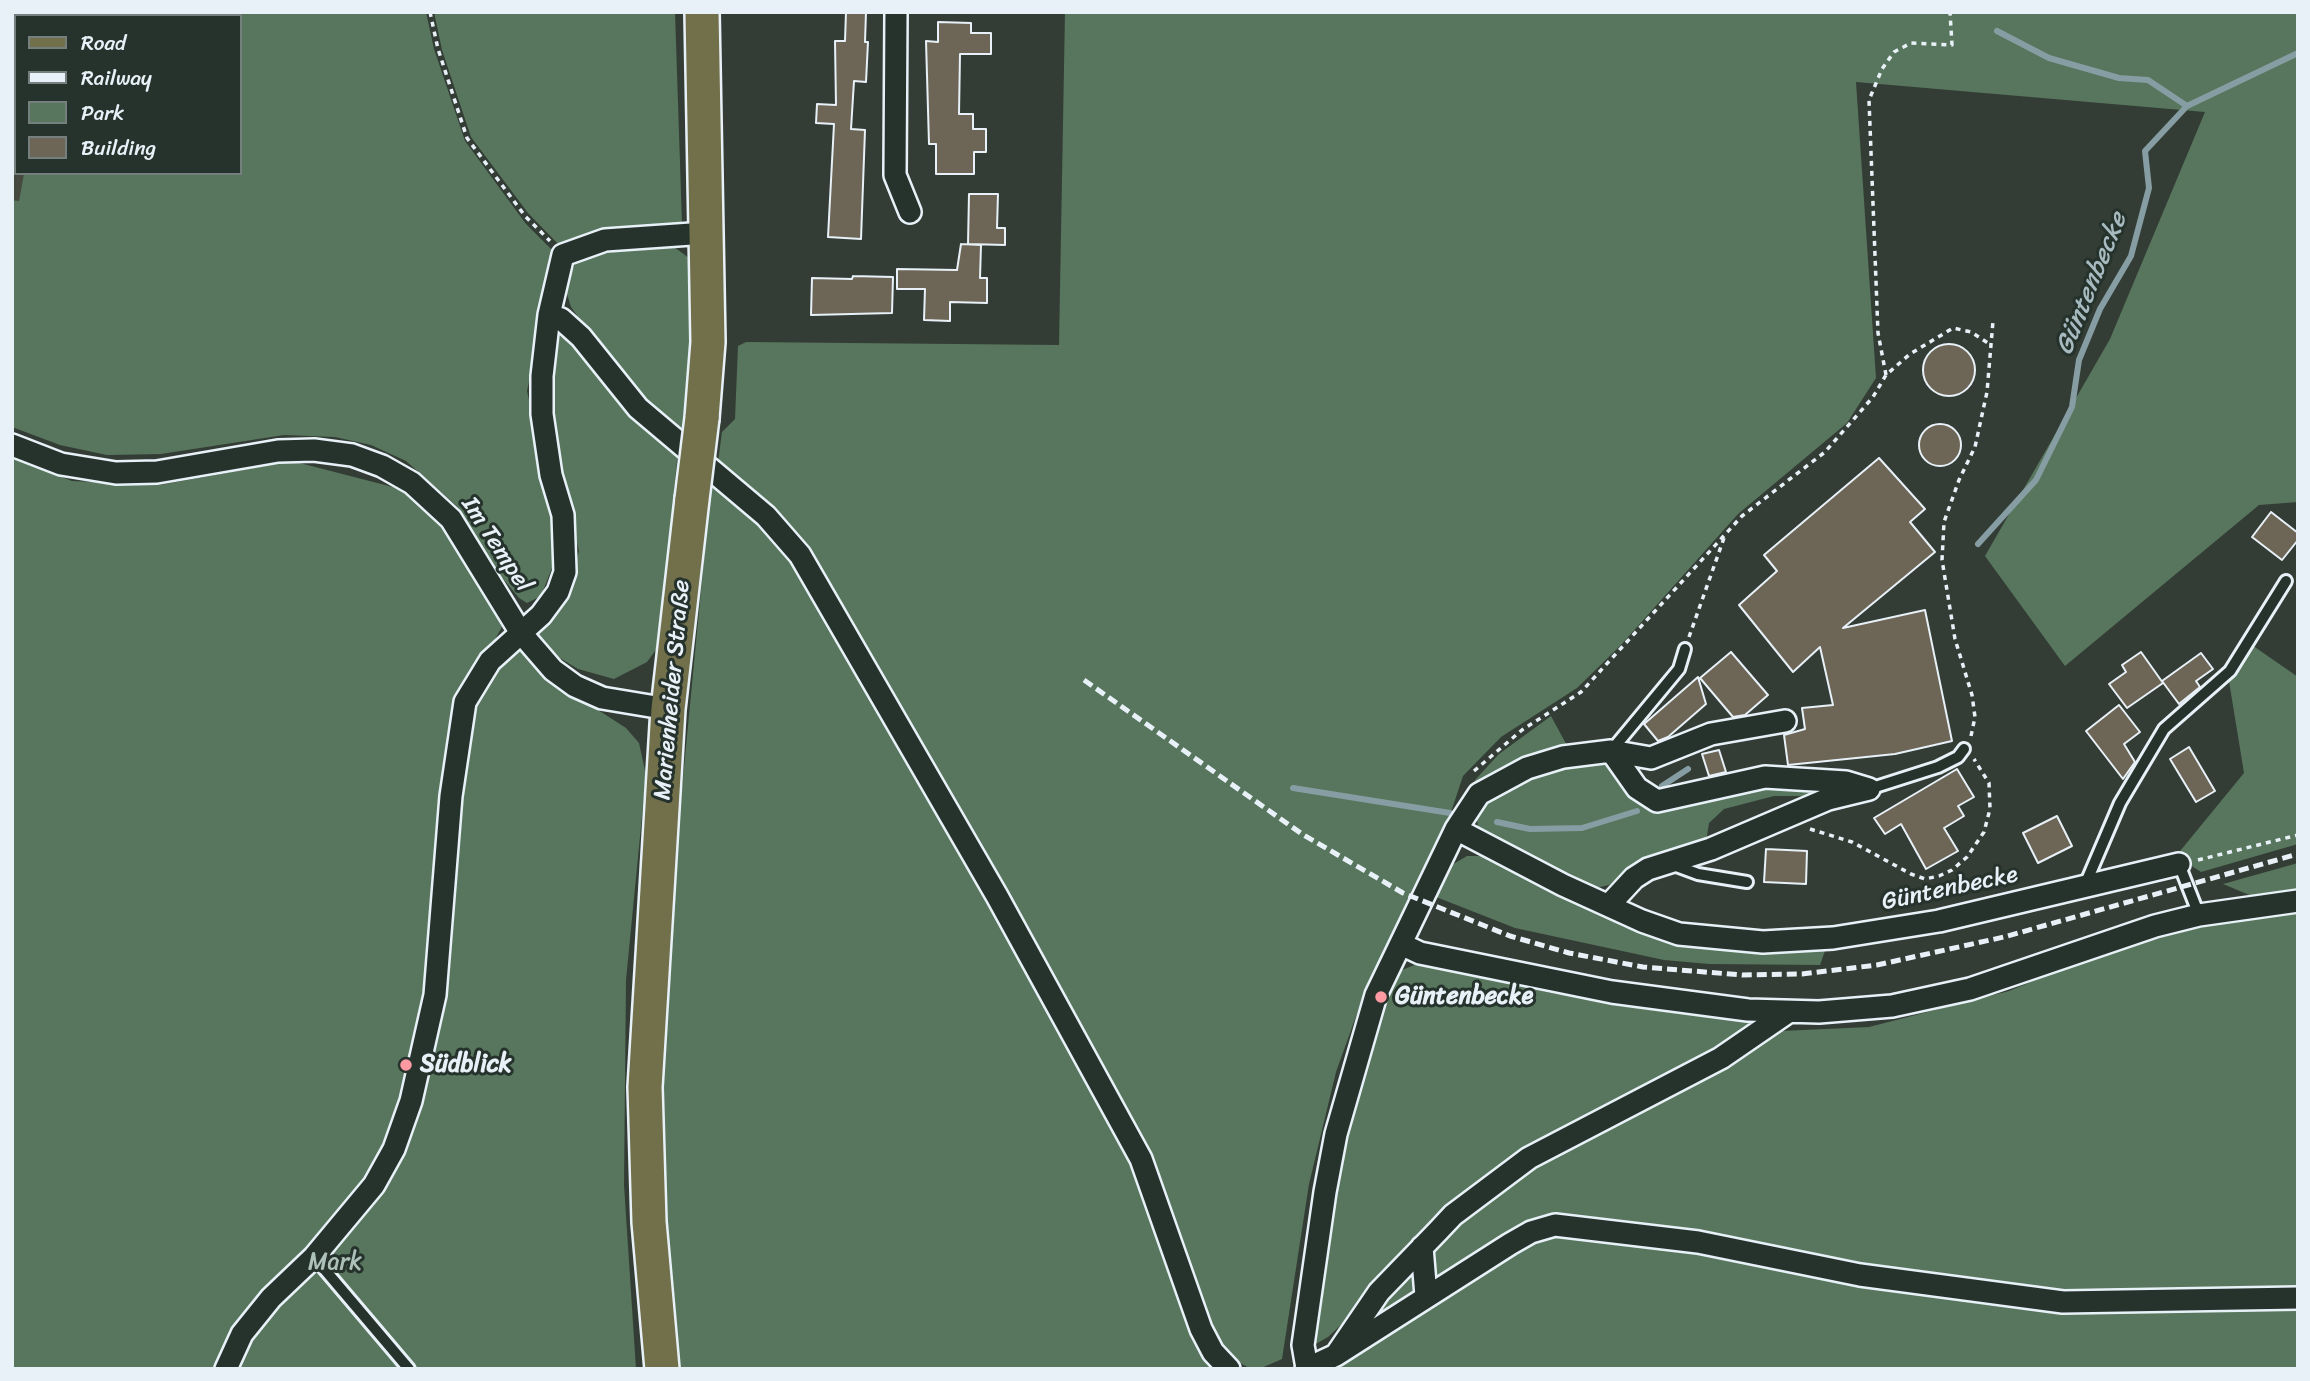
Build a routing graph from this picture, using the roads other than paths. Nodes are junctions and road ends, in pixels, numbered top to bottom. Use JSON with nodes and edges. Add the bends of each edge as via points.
{"nodes":[{"id":1,"x":702,"y":12,"type":"edge"},
{"id":2,"x":896,"y":12,"type":"edge"},
{"id":3,"x":910,"y":212,"type":"dead end"},
{"id":4,"x":706,"y":233,"type":"junction"},
{"id":5,"x":549,"y":314,"type":"junction"},
{"id":6,"x":12,"y":445,"type":"edge"},
{"id":7,"x":2286,"y":581,"type":"dead end"},
{"id":8,"x":521,"y":633,"type":"junction"},
{"id":9,"x":1685,"y":649,"type":"road end"},
{"id":10,"x":668,"y":709,"type":"junction"},
{"id":11,"x":1785,"y":721,"type":"dead end"},
{"id":12,"x":1964,"y":749,"type":"road end"},
{"id":13,"x":1611,"y":751,"type":"junction"},
{"id":14,"x":1869,"y":789,"type":"junction"},
{"id":15,"x":1460,"y":823,"type":"junction"},
{"id":16,"x":1668,"y":863,"type":"junction"},
{"id":17,"x":2179,"y":864,"type":"joint"},
{"id":18,"x":1747,"y":882,"type":"dead end"},
{"id":19,"x":2085,"y":885,"type":"junction"},
{"id":20,"x":2298,"y":901,"type":"edge"},
{"id":21,"x":1609,"y":905,"type":"junction"},
{"id":22,"x":2199,"y":915,"type":"junction"},
{"id":23,"x":1401,"y":944,"type":"junction"},
{"id":24,"x":1788,"y":1012,"type":"junction"},
{"id":25,"x":1422,"y":1247,"type":"junction"},
{"id":26,"x":314,"y":1257,"type":"junction"},
{"id":27,"x":1426,"y":1296,"type":"junction"},
{"id":28,"x":2298,"y":1298,"type":"edge"},
{"id":29,"x":1336,"y":1355,"type":"junction"},
{"id":30,"x":1306,"y":1368,"type":"edge"},
{"id":31,"x":226,"y":1369,"type":"edge"},
{"id":32,"x":409,"y":1369,"type":"edge"},
{"id":33,"x":662,"y":1369,"type":"edge"},
{"id":34,"x":1229,"y":1369,"type":"edge"}],
"edges":[{"from":1,"to":4,"type":"main road","name":"Marienheider Straße"},
{"from":2,"to":3,"type":"street","via":[[895,175]]},
{"from":4,"to":5,"type":"street","via":[[605,240],[563,255]]},
{"from":4,"to":10,"type":"main road","name":"Marienheider Straße","bridge":true,"via":[[708,342],[702,418]]},
{"from":5,"to":8,"type":"street","via":[[542,414],[551,475],[563,515],[565,572],[558,593]]},
{"from":5,"to":34,"type":"street","via":[[581,337],[638,408],[766,516],[800,555],[997,896],[1141,1159],[1201,1329]]},
{"from":6,"to":8,"type":"street","name":"Im Tempel","via":[[61,464],[116,473],[157,472],[278,451],[314,450],[352,455],[382,466],[412,483],[451,519]]},
{"from":7,"to":19,"type":"lane","via":[[2230,671],[2164,729],[2120,803]]},
{"from":8,"to":10,"type":"street","name":"Im Tempel","via":[[552,670],[575,686],[602,698]]},
{"from":8,"to":26,"type":"street","via":[[490,661],[465,702],[451,796],[435,995],[411,1101],[394,1149],[374,1185]]},
{"from":9,"to":13,"type":"lane","via":[[1679,669]]},
{"from":10,"to":33,"type":"main road","name":"Marienheider Straße","via":[[645,1087],[649,1222]]},
{"from":11,"to":13,"type":"street","via":[[1711,734],[1651,758]]},
{"from":12,"to":14,"type":"lane","via":[[1938,767]]},
{"from":13,"to":14,"type":"street","via":[[1637,788],[1657,801],[1765,777],[1846,782]]},
{"from":13,"to":15,"type":"street","via":[[1563,757],[1527,768],[1479,794]]},
{"from":14,"to":16,"type":"street","via":[[1828,799]]},
{"from":15,"to":21,"type":"street","name":"Güntenbecke"},
{"from":15,"to":23,"type":"street"},
{"from":16,"to":18,"type":"lane","via":[[1698,874]]},
{"from":16,"to":21,"type":"street","via":[[1634,878]]},
{"from":17,"to":19,"type":"street","name":"Güntenbecke"},
{"from":17,"to":22,"type":"lane"},
{"from":19,"to":21,"type":"street","name":"Güntenbecke","via":[[1939,921],[1833,938],[1763,942],[1679,933]]},
{"from":20,"to":22,"type":"street"},
{"from":22,"to":24,"type":"street","via":[[2118,937],[1970,989],[1892,1006]]},
{"from":23,"to":24,"type":"street","via":[[1420,953],[1612,992]]},
{"from":23,"to":30,"type":"street","via":[[1376,995],[1336,1134],[1303,1345]]},
{"from":24,"to":25,"type":"street","via":[[1720,1058],[1529,1158],[1454,1215]]},
{"from":25,"to":27,"type":"street"},
{"from":25,"to":29,"type":"street","via":[[1379,1292]]},
{"from":26,"to":31,"type":"street","via":[[264,1307],[243,1334]]},
{"from":26,"to":32,"type":"lane"},
{"from":27,"to":28,"type":"street","via":[[1531,1232],[1555,1225],[1698,1242],[1860,1275],[2063,1302]]},
{"from":27,"to":29,"type":"street"},
{"from":29,"to":30,"type":"street"}]}
